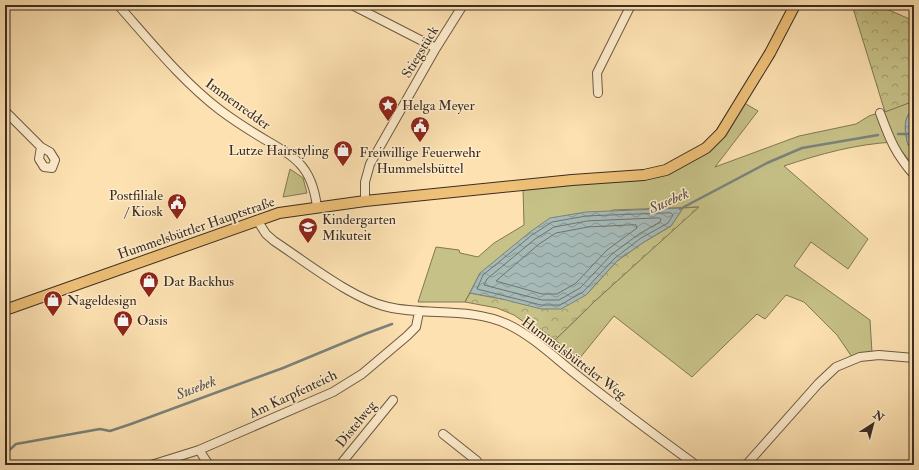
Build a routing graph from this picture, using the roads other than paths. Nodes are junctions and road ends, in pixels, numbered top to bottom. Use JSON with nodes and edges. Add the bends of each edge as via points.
{"nodes":[{"id":1,"x":118,"y":5,"type":"edge"},
{"id":2,"x":352,"y":5,"type":"edge"},
{"id":3,"x":463,"y":5,"type":"edge"},
{"id":4,"x":631,"y":5,"type":"edge"},
{"id":5,"x":795,"y":5,"type":"edge"},
{"id":6,"x":436,"y":48,"type":"junction"},
{"id":7,"x":598,"y":93,"type":"dead end"},
{"id":8,"x":5,"y":111,"type":"edge"},
{"id":9,"x":880,"y":113,"type":"dead end"},
{"id":10,"x":42,"y":147,"type":"dead end"},
{"id":11,"x":914,"y":175,"type":"edge"},
{"id":12,"x":365,"y":201,"type":"junction"},
{"id":13,"x":317,"y":207,"type":"junction"},
{"id":14,"x":257,"y":220,"type":"junction"},
{"id":15,"x":5,"y":310,"type":"edge"},
{"id":16,"x":419,"y":312,"type":"junction"},
{"id":17,"x":914,"y":358,"type":"edge"},
{"id":18,"x":393,"y":400,"type":"dead end"},
{"id":19,"x":443,"y":434,"type":"dead end"},
{"id":20,"x":199,"y":450,"type":"junction"},
{"id":21,"x":151,"y":465,"type":"edge"},
{"id":22,"x":209,"y":465,"type":"edge"},
{"id":23,"x":340,"y":465,"type":"edge"},
{"id":24,"x":474,"y":465,"type":"edge"},
{"id":25,"x":696,"y":465,"type":"edge"},
{"id":26,"x":746,"y":465,"type":"edge"}],
"edges":[{"from":1,"to":13,"type":"street","name":"Immenredder","via":[[207,100],[299,163],[308,175]]},
{"from":2,"to":6,"type":"street"},
{"from":3,"to":6,"type":"street","name":"Stiegstück"},
{"from":4,"to":7,"type":"street","via":[[597,73]]},
{"from":5,"to":12,"type":"main road","name":"Hummelsbüttler Hauptstraße","via":[[770,53],[721,133],[706,148],[666,170],[644,175]]},
{"from":6,"to":12,"type":"street","name":"Stiegstück","via":[[370,164],[365,182]]},
{"from":8,"to":10,"type":"street"},
{"from":9,"to":11,"type":"street","via":[[890,142]]},
{"from":12,"to":13,"type":"main road","name":"Hummelsbüttler Hauptstraße"},
{"from":13,"to":14,"type":"main road","name":"Hummelsbüttler Hauptstraße"},
{"from":14,"to":15,"type":"main road","name":"Hummelsbüttler Hauptstraße"},
{"from":14,"to":16,"type":"street","name":"Hummelsbütteler Weg","via":[[274,241],[354,293],[383,305]]},
{"from":16,"to":20,"type":"street","name":"Am Karpfenteich","via":[[416,327],[362,374],[333,392]]},
{"from":16,"to":25,"type":"street","name":"Hummelsbütteler Weg","via":[[469,314],[498,320],[508,325],[529,338]]},
{"from":17,"to":26,"type":"street","via":[[879,355],[860,357],[836,367]]},
{"from":18,"to":23,"type":"street","name":"Distelweg"},
{"from":19,"to":24,"type":"street","via":[[477,461]]},
{"from":20,"to":21,"type":"street","name":"Am Karpfenteich"},
{"from":20,"to":22,"type":"street"}]}
